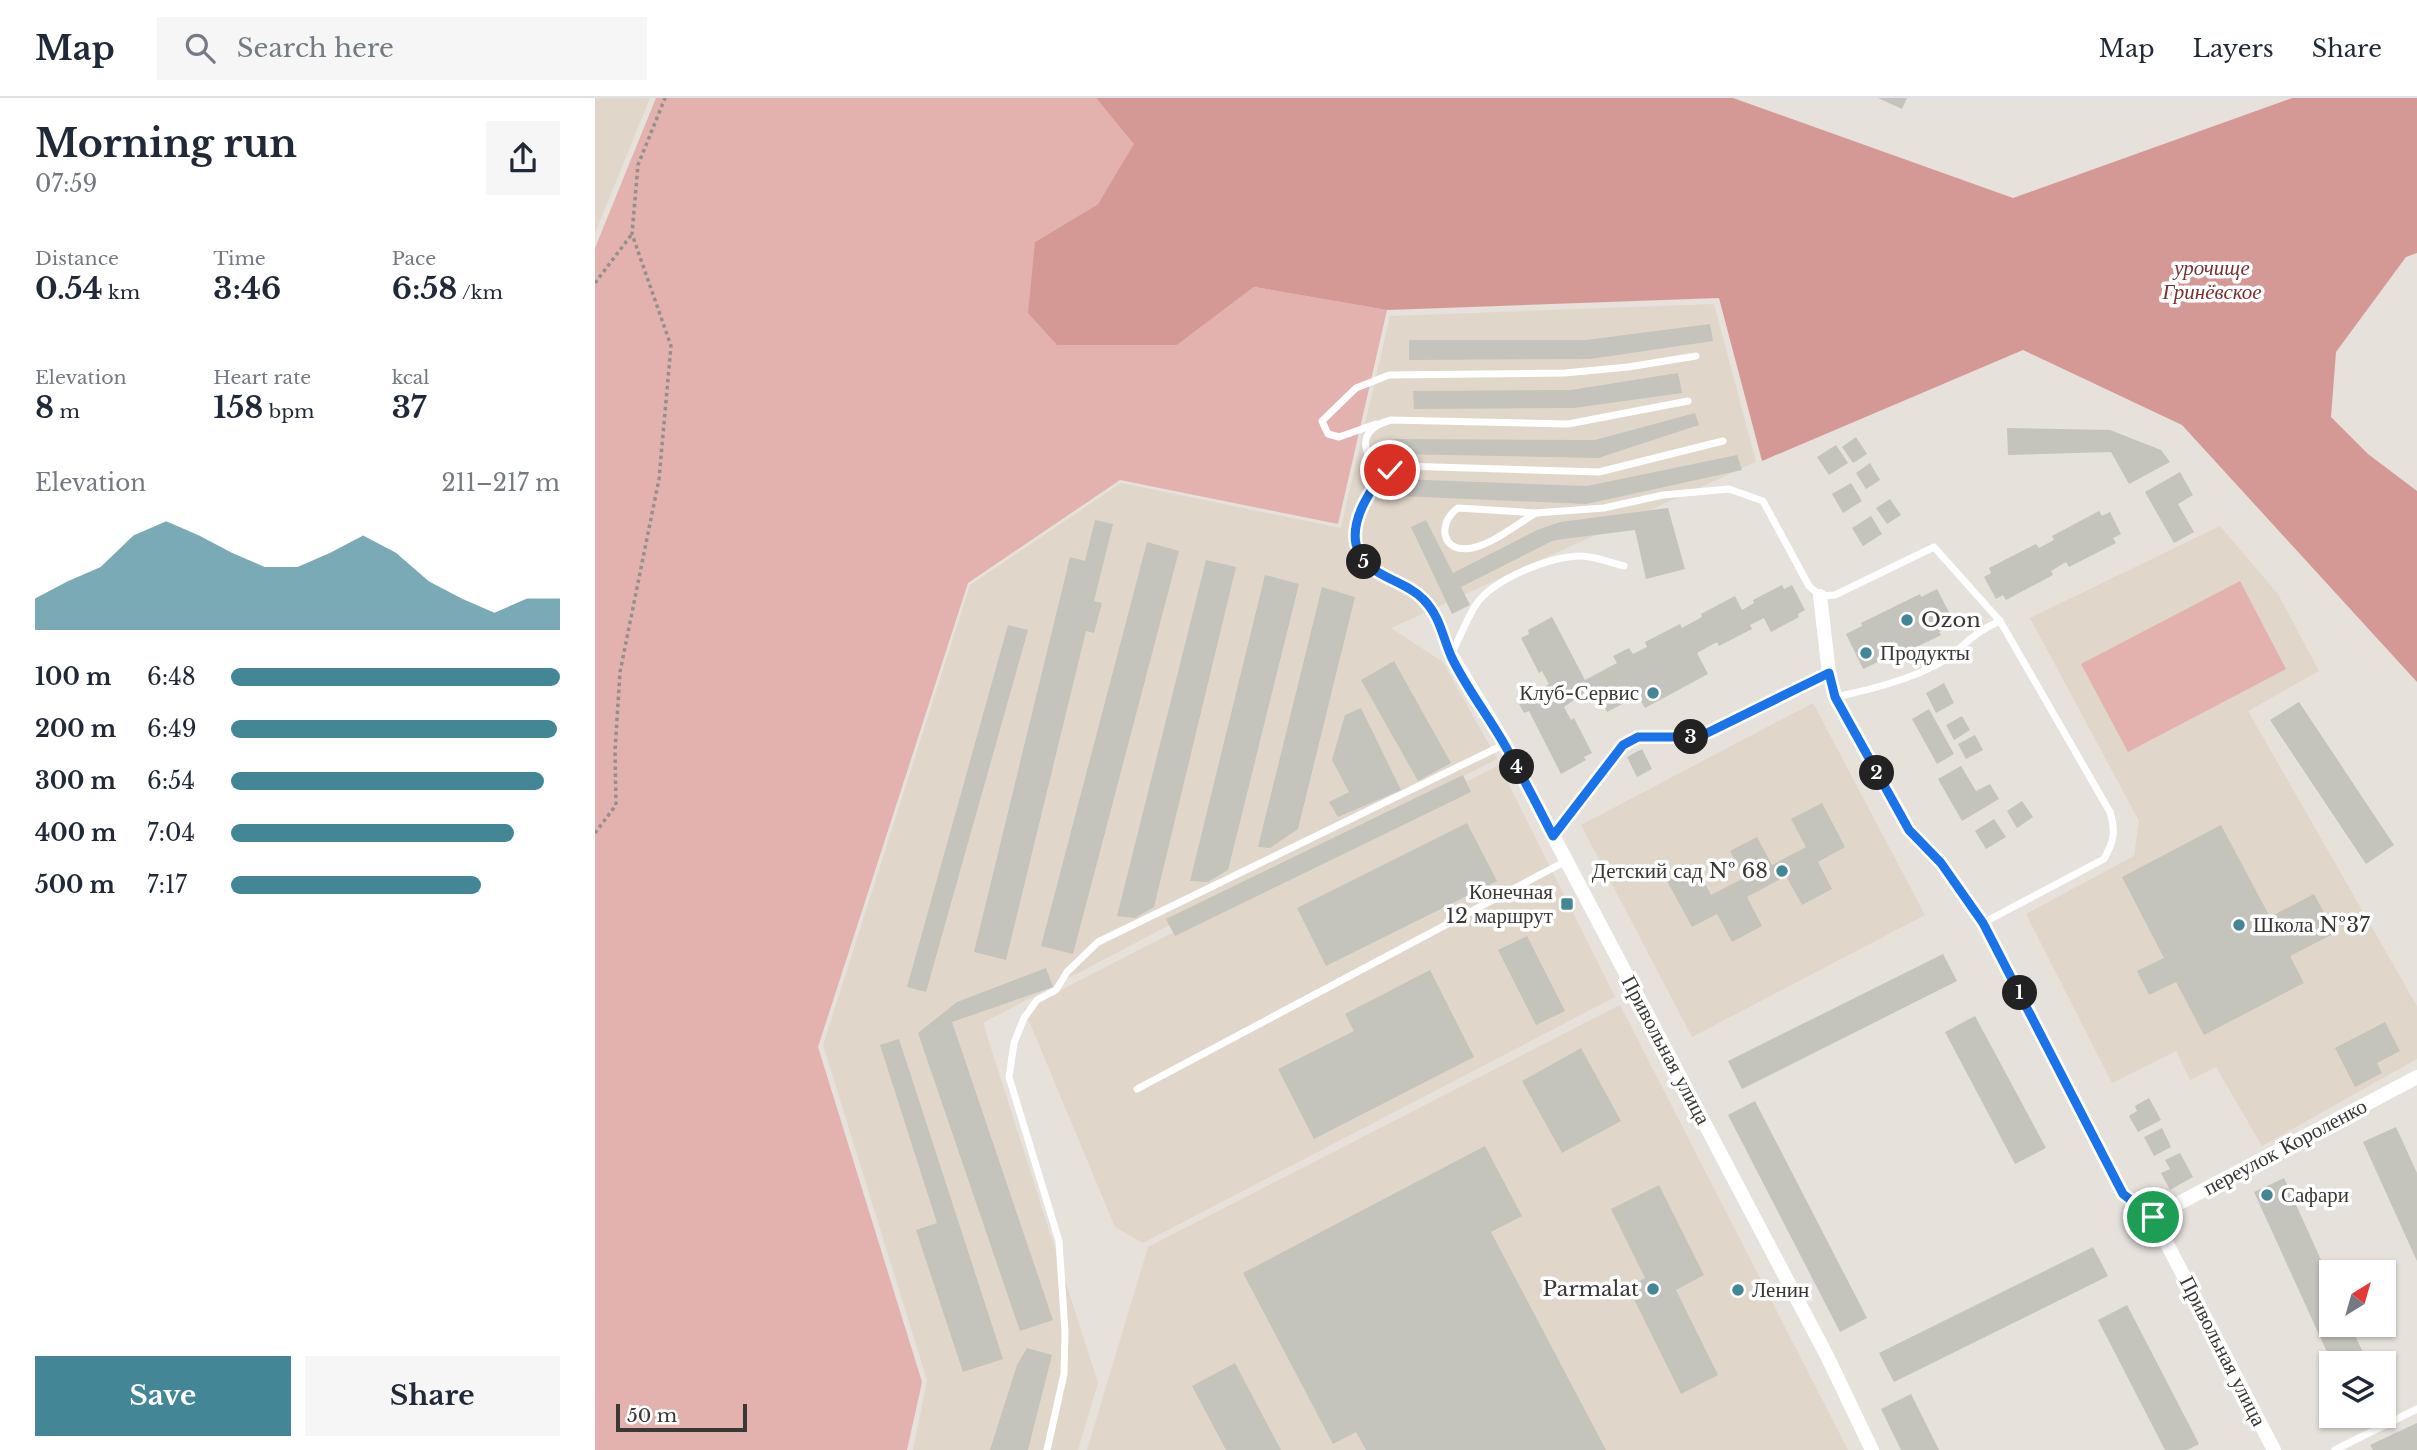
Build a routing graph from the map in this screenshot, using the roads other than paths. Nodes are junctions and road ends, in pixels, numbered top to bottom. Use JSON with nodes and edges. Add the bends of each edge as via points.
{"nodes":[{"id":1,"x":1696,"y":356,"type":"dead end"},
{"id":2,"x":1688,"y":401,"type":"dead end"},
{"id":3,"x":1376,"y":424,"type":"junction"},
{"id":4,"x":1723,"y":441,"type":"dead end"},
{"id":5,"x":1380,"y":478,"type":"junction"},
{"id":6,"x":1536,"y":513,"type":"junction"},
{"id":7,"x":1624,"y":566,"type":"dead end"},
{"id":8,"x":1820,"y":596,"type":"junction"},
{"id":9,"x":2000,"y":621,"type":"junction"},
{"id":10,"x":1451,"y":655,"type":"junction"},
{"id":11,"x":1829,"y":673,"type":"junction"},
{"id":12,"x":1835,"y":697,"type":"junction"},
{"id":13,"x":1505,"y":744,"type":"junction"},
{"id":14,"x":1553,"y":836,"type":"junction"},
{"id":15,"x":1566,"y":861,"type":"junction"},
{"id":16,"x":1983,"y":923,"type":"junction"},
{"id":17,"x":2417,"y":1077,"type":"edge"},
{"id":18,"x":1137,"y":1089,"type":"dead end"},
{"id":19,"x":2153,"y":1217,"type":"junction"},
{"id":20,"x":2417,"y":1409,"type":"edge"},
{"id":21,"x":1047,"y":1450,"type":"edge"},
{"id":22,"x":1872,"y":1450,"type":"edge"},
{"id":23,"x":2274,"y":1450,"type":"edge"},
{"id":24,"x":2335,"y":1450,"type":"edge"}],
"edges":[{"from":1,"to":3,"type":"lane","via":[[1565,373],[1389,375],[1356,388],[1321,421],[1328,433],[1339,437]]},
{"from":2,"to":3,"type":"lane","via":[[1568,424],[1391,420]]},
{"from":3,"to":5,"type":"lane","via":[[1365,440],[1366,456]]},
{"from":4,"to":5,"type":"lane","via":[[1599,472],[1402,466]]},
{"from":5,"to":10,"type":"lane","via":[[1367,498],[1356,543],[1365,565],[1423,598],[1441,624]]},
{"from":6,"to":6,"type":"lane","via":[[1458,508],[1443,526],[1447,541],[1459,550],[1475,548]]},
{"from":6,"to":8,"type":"lane","via":[[1729,489],[1750,494],[1763,501],[1809,586]]},
{"from":7,"to":10,"type":"lane","via":[[1584,555],[1556,558],[1529,568],[1476,604]]},
{"from":8,"to":9,"type":"lane","via":[[1835,595],[1934,547]]},
{"from":8,"to":11,"type":"street","name":"Привольная улица"},
{"from":9,"to":12,"type":"lane","via":[[1977,631],[1939,663],[1880,688]]},
{"from":9,"to":16,"type":"lane","via":[[2110,812],[2115,829],[2104,859]]},
{"from":10,"to":13,"type":"street","name":"Привольная улица"},
{"from":11,"to":12,"type":"street","name":"Привольная улица"},
{"from":11,"to":14,"type":"lane","via":[[1699,737],[1638,737],[1623,745]]},
{"from":12,"to":16,"type":"street","name":"Привольная улица","via":[[1909,830],[1941,863]]},
{"from":13,"to":14,"type":"street","name":"Привольная улица"},
{"from":13,"to":21,"type":"lane","via":[[1098,942],[1024,1018],[1014,1043],[1009,1077],[1059,1241],[1065,1321],[1064,1374]]},
{"from":14,"to":15,"type":"street","name":"Привольная улица"},
{"from":15,"to":18,"type":"lane"},
{"from":15,"to":22,"type":"street","name":"Привольная улица"},
{"from":16,"to":19,"type":"street","name":"Привольная улица","via":[[2123,1194]]},
{"from":17,"to":19,"type":"street","name":"переулок Короленко"},
{"from":19,"to":23,"type":"street","name":"Привольная улица"},
{"from":20,"to":24,"type":"lane"}]}
